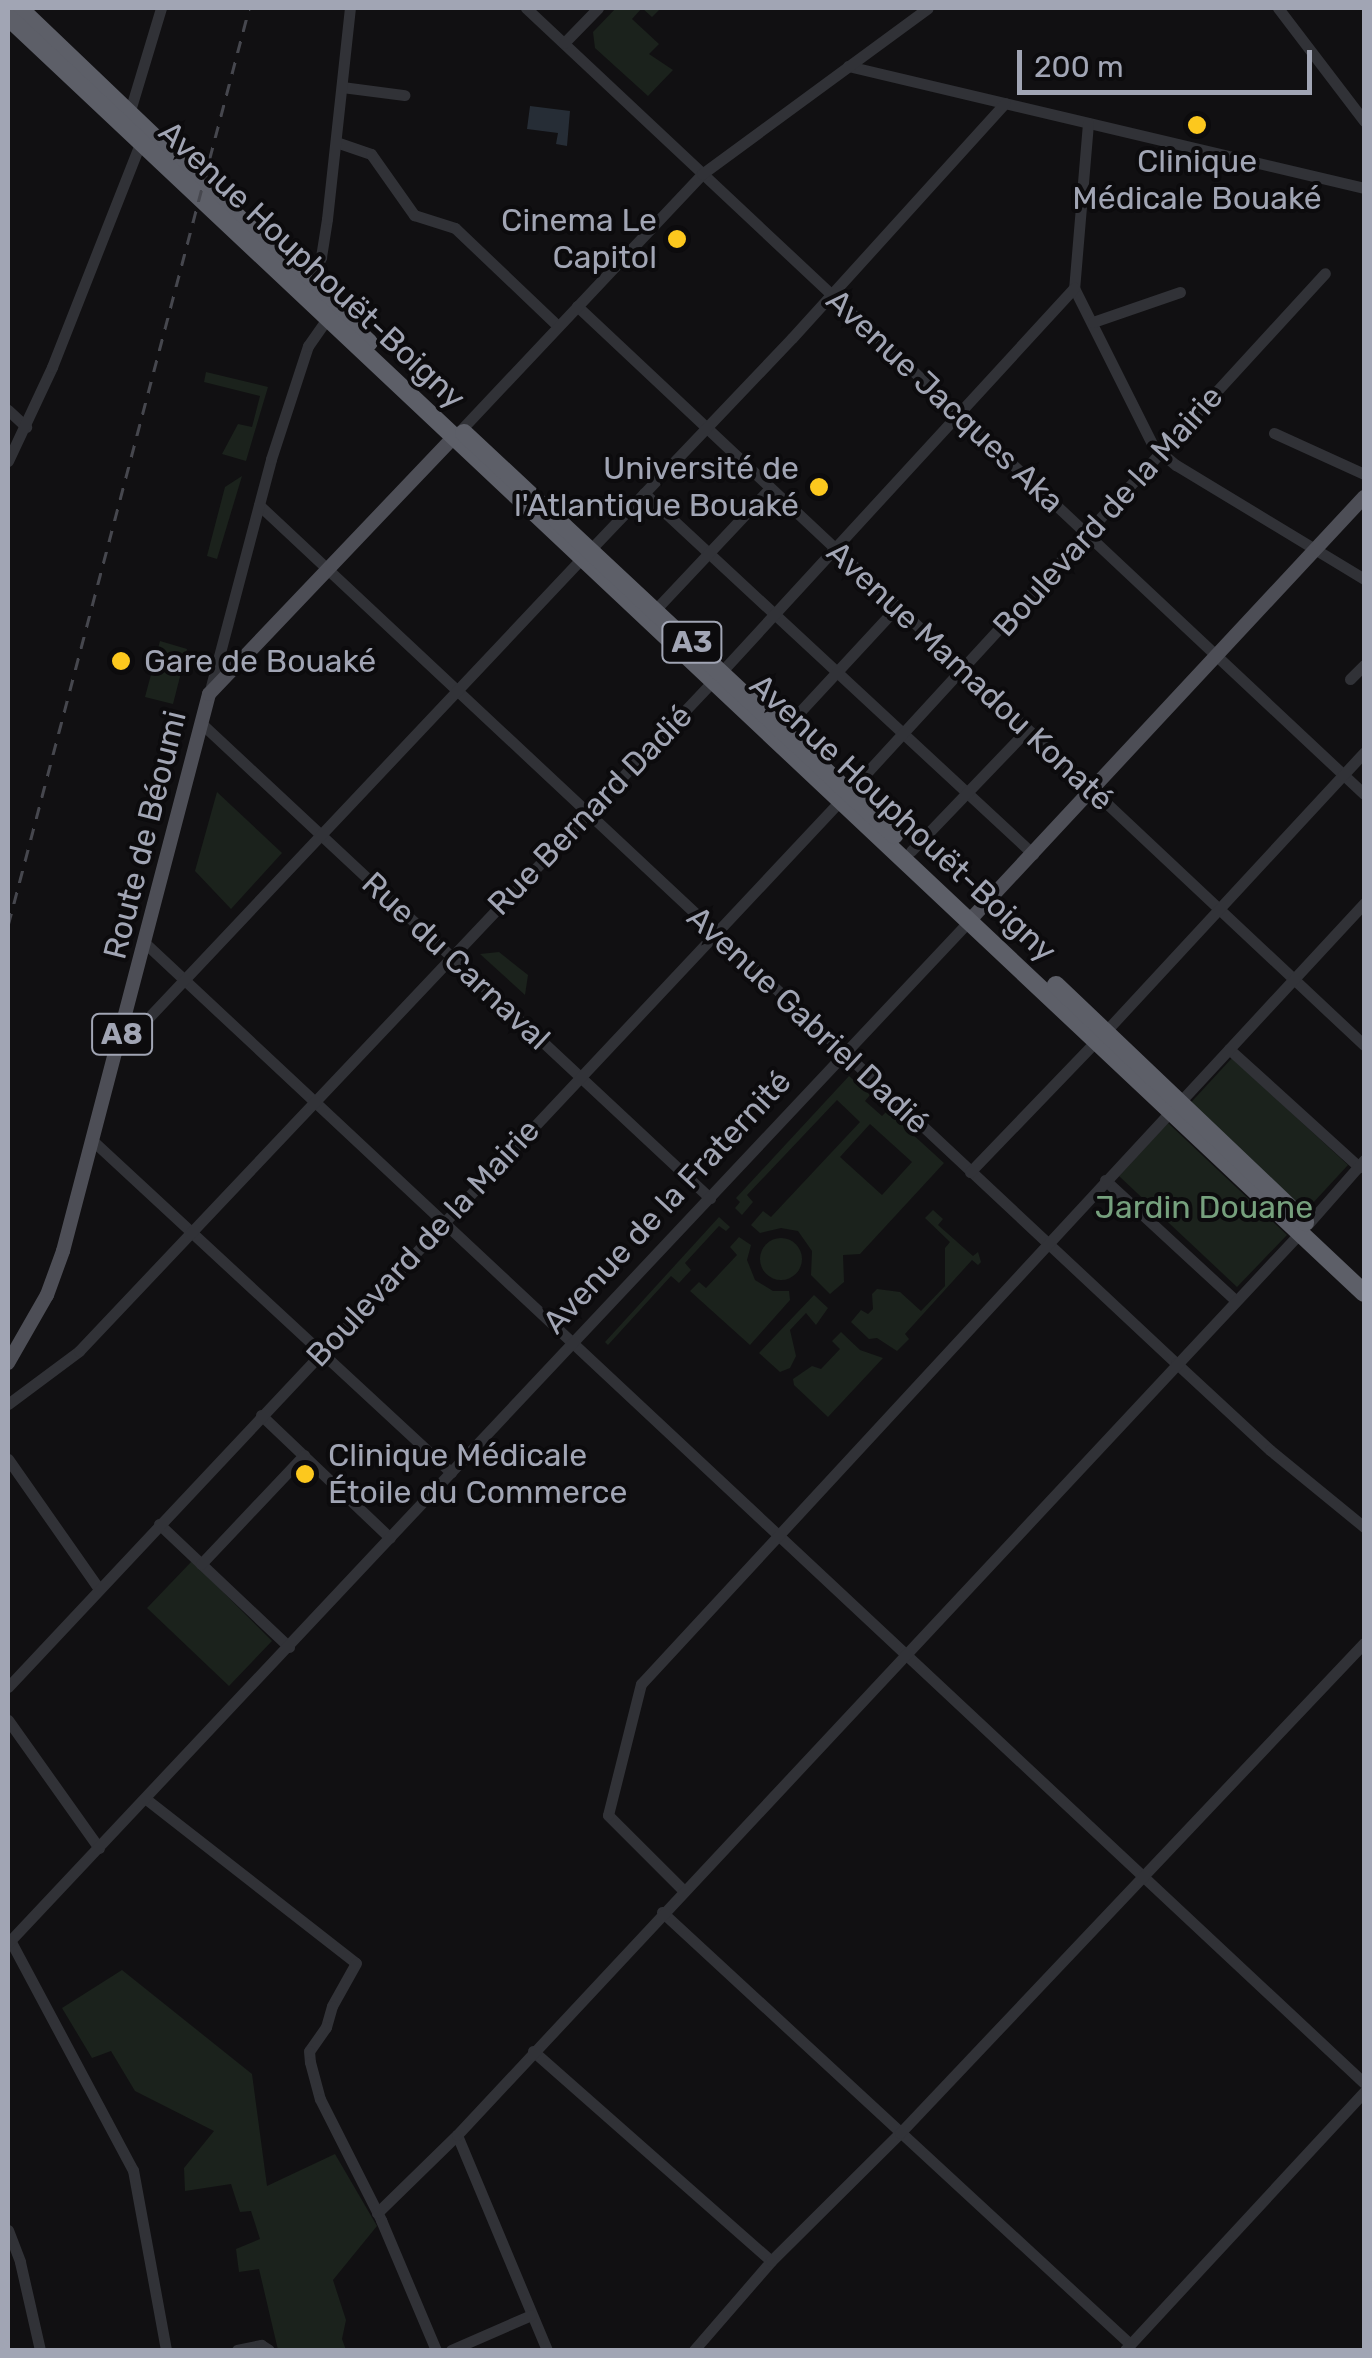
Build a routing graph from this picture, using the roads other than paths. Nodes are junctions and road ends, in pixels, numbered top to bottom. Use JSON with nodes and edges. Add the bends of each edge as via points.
{"nodes":[{"id":1,"x":19,"y":8,"type":"edge"},
{"id":2,"x":162,"y":8,"type":"edge"},
{"id":3,"x":358,"y":8,"type":"edge"},
{"id":4,"x":526,"y":8,"type":"edge"},
{"id":5,"x":598,"y":8,"type":"edge"},
{"id":6,"x":928,"y":8,"type":"edge"},
{"id":7,"x":1278,"y":8,"type":"edge"},
{"id":8,"x":350,"y":13,"type":"edge"},
{"id":9,"x":8,"y":17,"type":"edge"},
{"id":10,"x":564,"y":43,"type":"junction"},
{"id":11,"x":848,"y":66,"type":"junction"},
{"id":12,"x":342,"y":86,"type":"junction"},
{"id":13,"x":404,"y":95,"type":"dead end"},
{"id":14,"x":1005,"y":104,"type":"junction"},
{"id":15,"x":129,"y":114,"type":"junction"},
{"id":16,"x":1364,"y":121,"type":"edge"},
{"id":17,"x":1088,"y":123,"type":"junction"},
{"id":18,"x":336,"y":142,"type":"junction"},
{"id":19,"x":140,"y":144,"type":"junction"},
{"id":20,"x":702,"y":174,"type":"junction"},
{"id":21,"x":1364,"y":188,"type":"edge"},
{"id":22,"x":1325,"y":272,"type":"dead end"},
{"id":23,"x":308,"y":283,"type":"junction"},
{"id":24,"x":1074,"y":288,"type":"junction"},
{"id":25,"x":1180,"y":292,"type":"dead end"},
{"id":26,"x":832,"y":295,"type":"junction"},
{"id":27,"x":577,"y":306,"type":"junction"},
{"id":28,"x":326,"y":319,"type":"junction"},
{"id":29,"x":1093,"y":322,"type":"junction"},
{"id":30,"x":558,"y":326,"type":"junction"},
{"id":31,"x":8,"y":410,"type":"edge"},
{"id":32,"x":958,"y":414,"type":"junction"},
{"id":33,"x":26,"y":426,"type":"junction"},
{"id":34,"x":705,"y":428,"type":"junction"},
{"id":35,"x":1274,"y":433,"type":"dead end"},
{"id":36,"x":456,"y":435,"type":"junction"},
{"id":37,"x":1159,"y":453,"type":"junction"},
{"id":38,"x":8,"y":462,"type":"edge"},
{"id":39,"x":1364,"y":474,"type":"edge"},
{"id":40,"x":769,"y":489,"type":"junction"},
{"id":41,"x":644,"y":493,"type":"junction"},
{"id":42,"x":1364,"y":497,"type":"edge"},
{"id":43,"x":259,"y":506,"type":"junction"},
{"id":44,"x":1088,"y":535,"type":"junction"},
{"id":45,"x":1318,"y":548,"type":"junction"},
{"id":46,"x":834,"y":549,"type":"junction"},
{"id":47,"x":708,"y":552,"type":"junction"},
{"id":48,"x":587,"y":553,"type":"junction"},
{"id":49,"x":327,"y":570,"type":"junction"},
{"id":50,"x":1364,"y":579,"type":"edge"},
{"id":51,"x":896,"y":608,"type":"junction"},
{"id":52,"x":656,"y":609,"type":"junction"},
{"id":53,"x":773,"y":616,"type":"junction"},
{"id":54,"x":1218,"y":656,"type":"junction"},
{"id":55,"x":1364,"y":665,"type":"edge"},
{"id":56,"x":963,"y":671,"type":"junction"},
{"id":57,"x":836,"y":674,"type":"junction"},
{"id":58,"x":718,"y":676,"type":"junction"},
{"id":59,"x":1350,"y":679,"type":"dead end"},
{"id":60,"x":456,"y":692,"type":"junction"},
{"id":61,"x":209,"y":694,"type":"junction"},
{"id":62,"x":202,"y":724,"type":"junction"},
{"id":63,"x":783,"y":730,"type":"junction"},
{"id":64,"x":1027,"y":730,"type":"junction"},
{"id":65,"x":902,"y":736,"type":"junction"},
{"id":66,"x":1364,"y":752,"type":"edge"},
{"id":67,"x":1343,"y":774,"type":"junction"},
{"id":68,"x":1092,"y":791,"type":"junction"},
{"id":69,"x":966,"y":794,"type":"junction"},
{"id":70,"x":1364,"y":794,"type":"edge"},
{"id":71,"x":845,"y":796,"type":"junction"},
{"id":72,"x":586,"y":813,"type":"junction"},
{"id":73,"x":319,"y":834,"type":"junction"},
{"id":74,"x":911,"y":851,"type":"junction"},
{"id":75,"x":1033,"y":854,"type":"junction"},
{"id":76,"x":1364,"y":903,"type":"edge"},
{"id":77,"x":1218,"y":908,"type":"junction"},
{"id":78,"x":974,"y":916,"type":"junction"},
{"id":79,"x":716,"y":934,"type":"junction"},
{"id":80,"x":145,"y":943,"type":"junction"},
{"id":81,"x":451,"y":956,"type":"junction"},
{"id":82,"x":184,"y":979,"type":"junction"},
{"id":83,"x":1294,"y":979,"type":"junction"},
{"id":84,"x":1102,"y":1036,"type":"junction"},
{"id":85,"x":1364,"y":1045,"type":"edge"},
{"id":86,"x":1229,"y":1048,"type":"junction"},
{"id":87,"x":116,"y":1051,"type":"junction"},
{"id":88,"x":844,"y":1054,"type":"junction"},
{"id":89,"x":580,"y":1076,"type":"junction"},
{"id":90,"x":313,"y":1100,"type":"junction"},
{"id":91,"x":1175,"y":1106,"type":"junction"},
{"id":92,"x":93,"y":1142,"type":"junction"},
{"id":93,"x":1361,"y":1164,"type":"edge"},
{"id":94,"x":970,"y":1172,"type":"junction"},
{"id":95,"x":1104,"y":1180,"type":"junction"},
{"id":96,"x":710,"y":1198,"type":"junction"},
{"id":97,"x":442,"y":1221,"type":"junction"},
{"id":98,"x":1304,"y":1229,"type":"junction"},
{"id":99,"x":190,"y":1232,"type":"junction"},
{"id":100,"x":1046,"y":1243,"type":"junction"},
{"id":101,"x":1364,"y":1277,"type":"edge"},
{"id":102,"x":1364,"y":1293,"type":"edge"},
{"id":103,"x":1235,"y":1300,"type":"junction"},
{"id":104,"x":572,"y":1343,"type":"junction"},
{"id":105,"x":320,"y":1352,"type":"junction"},
{"id":106,"x":8,"y":1363,"type":"edge"},
{"id":107,"x":1176,"y":1363,"type":"junction"},
{"id":108,"x":8,"y":1404,"type":"edge"},
{"id":109,"x":261,"y":1415,"type":"junction"},
{"id":110,"x":304,"y":1456,"type":"junction"},
{"id":111,"x":8,"y":1459,"type":"edge"},
{"id":112,"x":451,"y":1473,"type":"junction"},
{"id":113,"x":160,"y":1524,"type":"junction"},
{"id":114,"x":1364,"y":1528,"type":"edge"},
{"id":115,"x":776,"y":1534,"type":"junction"},
{"id":116,"x":390,"y":1538,"type":"junction"},
{"id":117,"x":201,"y":1564,"type":"junction"},
{"id":118,"x":100,"y":1589,"type":"junction"},
{"id":119,"x":1364,"y":1643,"type":"edge"},
{"id":120,"x":288,"y":1647,"type":"junction"},
{"id":121,"x":904,"y":1654,"type":"junction"},
{"id":122,"x":8,"y":1687,"type":"edge"},
{"id":123,"x":8,"y":1720,"type":"edge"},
{"id":124,"x":146,"y":1800,"type":"junction"},
{"id":125,"x":99,"y":1848,"type":"junction"},
{"id":126,"x":1144,"y":1876,"type":"junction"},
{"id":127,"x":683,"y":1890,"type":"junction"},
{"id":128,"x":662,"y":1912,"type":"junction"},
{"id":129,"x":9,"y":1941,"type":"edge"},
{"id":130,"x":533,"y":2051,"type":"junction"},
{"id":131,"x":1364,"y":2083,"type":"edge"},
{"id":132,"x":1364,"y":2092,"type":"edge"},
{"id":133,"x":900,"y":2133,"type":"junction"},
{"id":134,"x":456,"y":2135,"type":"junction"},
{"id":135,"x":377,"y":2213,"type":"junction"},
{"id":136,"x":8,"y":2230,"type":"edge"},
{"id":137,"x":771,"y":2261,"type":"junction"},
{"id":138,"x":531,"y":2315,"type":"junction"},
{"id":139,"x":1128,"y":2348,"type":"edge"},
{"id":140,"x":40,"y":2350,"type":"edge"},
{"id":141,"x":166,"y":2350,"type":"edge"},
{"id":142,"x":238,"y":2350,"type":"edge"},
{"id":143,"x":269,"y":2350,"type":"edge"},
{"id":144,"x":436,"y":2350,"type":"edge"},
{"id":145,"x":451,"y":2350,"type":"edge"},
{"id":146,"x":547,"y":2350,"type":"edge"},
{"id":147,"x":694,"y":2350,"type":"edge"}],
"edges":[{"from":1,"to":15,"type":"highway","name":"Avenue Houphouët-Boigny","number":"A3"},
{"from":2,"to":15,"type":"street"},
{"from":3,"to":8,"type":"street"},
{"from":4,"to":10,"type":"street","name":"Avenue Jacques Aka"},
{"from":5,"to":10,"type":"street"},
{"from":6,"to":11,"type":"street","name":"Route de Béoumi"},
{"from":7,"to":16,"type":"street"},
{"from":8,"to":12,"type":"street"},
{"from":9,"to":19,"type":"highway","name":"Avenue Houphouët-Boigny","number":"A3"},
{"from":10,"to":20,"type":"street","name":"Avenue Jacques Aka"},
{"from":11,"to":14,"type":"street"},
{"from":11,"to":20,"type":"street","name":"Route de Béoumi"},
{"from":12,"to":13,"type":"street"},
{"from":12,"to":18,"type":"street"},
{"from":14,"to":17,"type":"street"},
{"from":14,"to":26,"type":"street"},
{"from":15,"to":23,"type":"highway","name":"Avenue Houphouët-Boigny","number":"A3"},
{"from":17,"to":21,"type":"street"},
{"from":17,"to":24,"type":"street"},
{"from":18,"to":23,"type":"street","via":[[324,242]]},
{"from":18,"to":30,"type":"street","via":[[371,154],[409,210],[455,228]]},
{"from":19,"to":28,"type":"highway","name":"Avenue Houphouët-Boigny","number":"A3"},
{"from":19,"to":33,"type":"street"},
{"from":20,"to":26,"type":"street","name":"Avenue Jacques Aka"},
{"from":20,"to":27,"type":"street","name":"Route de Béoumi"},
{"from":22,"to":37,"type":"street","name":"Boulevard de la Mairie"},
{"from":23,"to":36,"type":"highway","name":"Avenue Houphouët-Boigny","number":"A3"},
{"from":24,"to":29,"type":"street"},
{"from":24,"to":32,"type":"street","name":"Rue Bernard Dadié"},
{"from":25,"to":29,"type":"street"},
{"from":26,"to":32,"type":"street","name":"Avenue Jacques Aka"},
{"from":26,"to":34,"type":"street"},
{"from":27,"to":30,"type":"street","name":"Route de Béoumi"},
{"from":27,"to":34,"type":"street","name":"Avenue Mamadou Konaté"},
{"from":28,"to":36,"type":"highway","name":"Avenue Houphouët-Boigny","number":"A3"},
{"from":28,"to":43,"type":"street","via":[[308,346]]},
{"from":29,"to":37,"type":"street"},
{"from":30,"to":36,"type":"street","name":"Route de Béoumi"},
{"from":31,"to":33,"type":"street"},
{"from":32,"to":44,"type":"street","name":"Avenue Jacques Aka"},
{"from":32,"to":46,"type":"street","name":"Rue Bernard Dadié"},
{"from":33,"to":38,"type":"street"},
{"from":34,"to":40,"type":"street","name":"Avenue Mamadou Konaté"},
{"from":34,"to":41,"type":"street"},
{"from":35,"to":39,"type":"street"},
{"from":36,"to":48,"type":"highway","name":"Avenue Houphouët-Boigny","number":"A3"},
{"from":36,"to":49,"type":"main road","name":"Route de Béoumi"},
{"from":37,"to":44,"type":"street","name":"Boulevard de la Mairie"},
{"from":37,"to":45,"type":"street"},
{"from":40,"to":46,"type":"street","name":"Avenue Mamadou Konaté"},
{"from":40,"to":47,"type":"street"},
{"from":41,"to":47,"type":"street"},
{"from":41,"to":48,"type":"street"},
{"from":42,"to":45,"type":"main road","name":"Avenue de la Fraternité"},
{"from":43,"to":49,"type":"street","name":"Avenue Gabriel Dadié"},
{"from":43,"to":61,"type":"street"},
{"from":44,"to":54,"type":"street","name":"Avenue Jacques Aka"},
{"from":44,"to":56,"type":"street","name":"Boulevard de la Mairie"},
{"from":45,"to":50,"type":"street"},
{"from":45,"to":54,"type":"main road","name":"Avenue de la Fraternité"},
{"from":46,"to":51,"type":"street","name":"Avenue Mamadou Konaté"},
{"from":46,"to":53,"type":"street","name":"Rue Bernard Dadié"},
{"from":47,"to":52,"type":"street"},
{"from":47,"to":53,"type":"street"},
{"from":48,"to":52,"type":"highway","name":"Avenue Houphouët-Boigny","number":"A3"},
{"from":48,"to":58,"type":"highway","name":"Avenue Houphouët-Boigny","number":"A3"},
{"from":48,"to":60,"type":"street"},
{"from":49,"to":60,"type":"street","name":"Avenue Gabriel Dadié"},
{"from":49,"to":61,"type":"main road","name":"Route de Béoumi"},
{"from":51,"to":56,"type":"street","name":"Avenue Mamadou Konaté"},
{"from":51,"to":57,"type":"street"},
{"from":52,"to":58,"type":"highway","name":"Avenue Houphouët-Boigny","number":"A3"},
{"from":53,"to":57,"type":"street"},
{"from":53,"to":58,"type":"street","name":"Rue Bernard Dadié"},
{"from":54,"to":67,"type":"street","name":"Avenue Jacques Aka"},
{"from":54,"to":68,"type":"main road","name":"Avenue de la Fraternité"},
{"from":55,"to":59,"type":"street"},
{"from":56,"to":64,"type":"street","name":"Avenue Mamadou Konaté"},
{"from":56,"to":65,"type":"street","name":"Boulevard de la Mairie"},
{"from":57,"to":63,"type":"street"},
{"from":57,"to":65,"type":"street"},
{"from":58,"to":63,"type":"highway","name":"Avenue Houphouët-Boigny","number":"A3"},
{"from":58,"to":71,"type":"highway","name":"Avenue Houphouët-Boigny","number":"A3"},
{"from":58,"to":72,"type":"street","name":"Rue Bernard Dadié"},
{"from":60,"to":72,"type":"street","name":"Avenue Gabriel Dadié"},
{"from":60,"to":73,"type":"street"},
{"from":61,"to":62,"type":"main road","name":"Route de Béoumi","number":"A8"},
{"from":62,"to":73,"type":"street","name":"Rue du Carnaval"},
{"from":62,"to":80,"type":"main road","name":"Route de Béoumi","number":"A8"},
{"from":63,"to":71,"type":"highway","name":"Avenue Houphouët-Boigny","number":"A3"},
{"from":64,"to":68,"type":"street","name":"Avenue Mamadou Konaté"},
{"from":64,"to":69,"type":"street"},
{"from":65,"to":69,"type":"street"},
{"from":65,"to":71,"type":"street","name":"Boulevard de la Mairie"},
{"from":66,"to":67,"type":"street"},
{"from":67,"to":70,"type":"street","name":"Avenue Jacques Aka"},
{"from":67,"to":77,"type":"street"},
{"from":68,"to":75,"type":"main road","name":"Avenue de la Fraternité"},
{"from":68,"to":77,"type":"street","name":"Avenue Mamadou Konaté"},
{"from":69,"to":74,"type":"street"},
{"from":69,"to":75,"type":"street"},
{"from":71,"to":74,"type":"highway","name":"Avenue Houphouët-Boigny","number":"A3"},
{"from":71,"to":78,"type":"highway","name":"Avenue Houphouët-Boigny","number":"A3"},
{"from":71,"to":79,"type":"street","name":"Boulevard de la Mairie"},
{"from":72,"to":79,"type":"street","name":"Avenue Gabriel Dadié"},
{"from":72,"to":81,"type":"street","name":"Rue Bernard Dadié"},
{"from":73,"to":81,"type":"street","name":"Rue du Carnaval"},
{"from":73,"to":82,"type":"street"},
{"from":74,"to":78,"type":"highway","name":"Avenue Houphouët-Boigny","number":"A3"},
{"from":75,"to":78,"type":"main road","name":"Avenue de la Fraternité"},
{"from":76,"to":83,"type":"street"},
{"from":77,"to":83,"type":"street","name":"Avenue Mamadou Konaté"},
{"from":77,"to":84,"type":"street"},
{"from":78,"to":84,"type":"highway","name":"Avenue Houphouët-Boigny","number":"A3"},
{"from":78,"to":88,"type":"street","name":"Avenue de la Fraternité"},
{"from":79,"to":88,"type":"street","name":"Avenue Gabriel Dadié"},
{"from":79,"to":89,"type":"street","name":"Boulevard de la Mairie"},
{"from":80,"to":82,"type":"street"},
{"from":80,"to":87,"type":"main road","name":"Route de Béoumi","number":"A8"},
{"from":81,"to":89,"type":"street","name":"Rue du Carnaval"},
{"from":81,"to":90,"type":"street","name":"Rue Bernard Dadié"},
{"from":82,"to":87,"type":"street"},
{"from":82,"to":90,"type":"street"},
{"from":83,"to":85,"type":"street","name":"Avenue Mamadou Konaté"},
{"from":83,"to":86,"type":"street"},
{"from":84,"to":91,"type":"highway","name":"Avenue Houphouët-Boigny","number":"A3"},
{"from":84,"to":94,"type":"street"},
{"from":86,"to":91,"type":"street"},
{"from":86,"to":93,"type":"street"},
{"from":87,"to":92,"type":"main road","name":"Route de Béoumi","number":"A8"},
{"from":88,"to":94,"type":"street","name":"Avenue Gabriel Dadié"},
{"from":88,"to":96,"type":"street","name":"Avenue de la Fraternité"},
{"from":89,"to":96,"type":"street","name":"Rue du Carnaval"},
{"from":89,"to":97,"type":"street","name":"Boulevard de la Mairie"},
{"from":90,"to":97,"type":"street"},
{"from":90,"to":99,"type":"street","name":"Rue Bernard Dadié"},
{"from":91,"to":95,"type":"street"},
{"from":91,"to":98,"type":"highway","name":"Avenue Houphouët-Boigny","number":"A3"},
{"from":92,"to":99,"type":"street"},
{"from":92,"to":106,"type":"main road","name":"Route de Béoumi","number":"A8","via":[[47,1295]]},
{"from":93,"to":98,"type":"street"},
{"from":94,"to":100,"type":"street","name":"Avenue Gabriel Dadié"},
{"from":95,"to":100,"type":"street"},
{"from":95,"to":103,"type":"street"},
{"from":96,"to":104,"type":"street","name":"Avenue de la Fraternité"},
{"from":97,"to":104,"type":"street"},
{"from":97,"to":105,"type":"street","name":"Boulevard de la Mairie"},
{"from":98,"to":101,"type":"highway","name":"Avenue Houphouët-Boigny","number":"A3"},
{"from":98,"to":102,"type":"highway","name":"Avenue Houphouët-Boigny","number":"A3"},
{"from":98,"to":103,"type":"street"},
{"from":99,"to":105,"type":"street"},
{"from":99,"to":108,"type":"street","name":"Rue Bernard Dadié","via":[[79,1352]]},
{"from":100,"to":107,"type":"street","name":"Avenue Gabriel Dadié"},
{"from":100,"to":115,"type":"street"},
{"from":103,"to":107,"type":"street"},
{"from":104,"to":112,"type":"street","name":"Avenue de la Fraternité"},
{"from":104,"to":115,"type":"street"},
{"from":105,"to":109,"type":"street","name":"Boulevard de la Mairie"},
{"from":105,"to":112,"type":"street"},
{"from":107,"to":114,"type":"street","name":"Avenue Gabriel Dadié"},
{"from":107,"to":121,"type":"street"},
{"from":109,"to":110,"type":"street"},
{"from":109,"to":113,"type":"street","name":"Boulevard de la Mairie"},
{"from":110,"to":116,"type":"street"},
{"from":110,"to":117,"type":"street"},
{"from":111,"to":118,"type":"street"},
{"from":112,"to":116,"type":"street","name":"Avenue de la Fraternité"},
{"from":113,"to":117,"type":"street"},
{"from":113,"to":118,"type":"street","name":"Boulevard de la Mairie"},
{"from":115,"to":121,"type":"street"},
{"from":115,"to":127,"type":"street","via":[[639,1690],[608,1815]]},
{"from":116,"to":120,"type":"street","name":"Avenue de la Fraternité"},
{"from":117,"to":120,"type":"street"},
{"from":118,"to":122,"type":"street","name":"Boulevard de la Mairie"},
{"from":119,"to":126,"type":"street"},
{"from":120,"to":124,"type":"street","name":"Avenue de la Fraternité"},
{"from":121,"to":126,"type":"street"},
{"from":121,"to":127,"type":"street"},
{"from":123,"to":125,"type":"street"},
{"from":124,"to":125,"type":"street","name":"Avenue de la Fraternité"},
{"from":124,"to":135,"type":"street","via":[[356,1964],[308,2055],[320,2098]]},
{"from":125,"to":129,"type":"street","name":"Avenue de la Fraternité"},
{"from":126,"to":131,"type":"street"},
{"from":126,"to":133,"type":"street"},
{"from":127,"to":128,"type":"street"},
{"from":128,"to":130,"type":"street"},
{"from":128,"to":133,"type":"street"},
{"from":129,"to":141,"type":"street","via":[[133,2170]]},
{"from":130,"to":134,"type":"street"},
{"from":130,"to":137,"type":"street"},
{"from":132,"to":139,"type":"street"},
{"from":133,"to":137,"type":"street"},
{"from":133,"to":139,"type":"street"},
{"from":134,"to":135,"type":"street"},
{"from":134,"to":138,"type":"street"},
{"from":135,"to":144,"type":"street"},
{"from":136,"to":140,"type":"street"},
{"from":137,"to":147,"type":"street"},
{"from":138,"to":145,"type":"street"},
{"from":138,"to":146,"type":"street"},
{"from":142,"to":143,"type":"street"}]}
